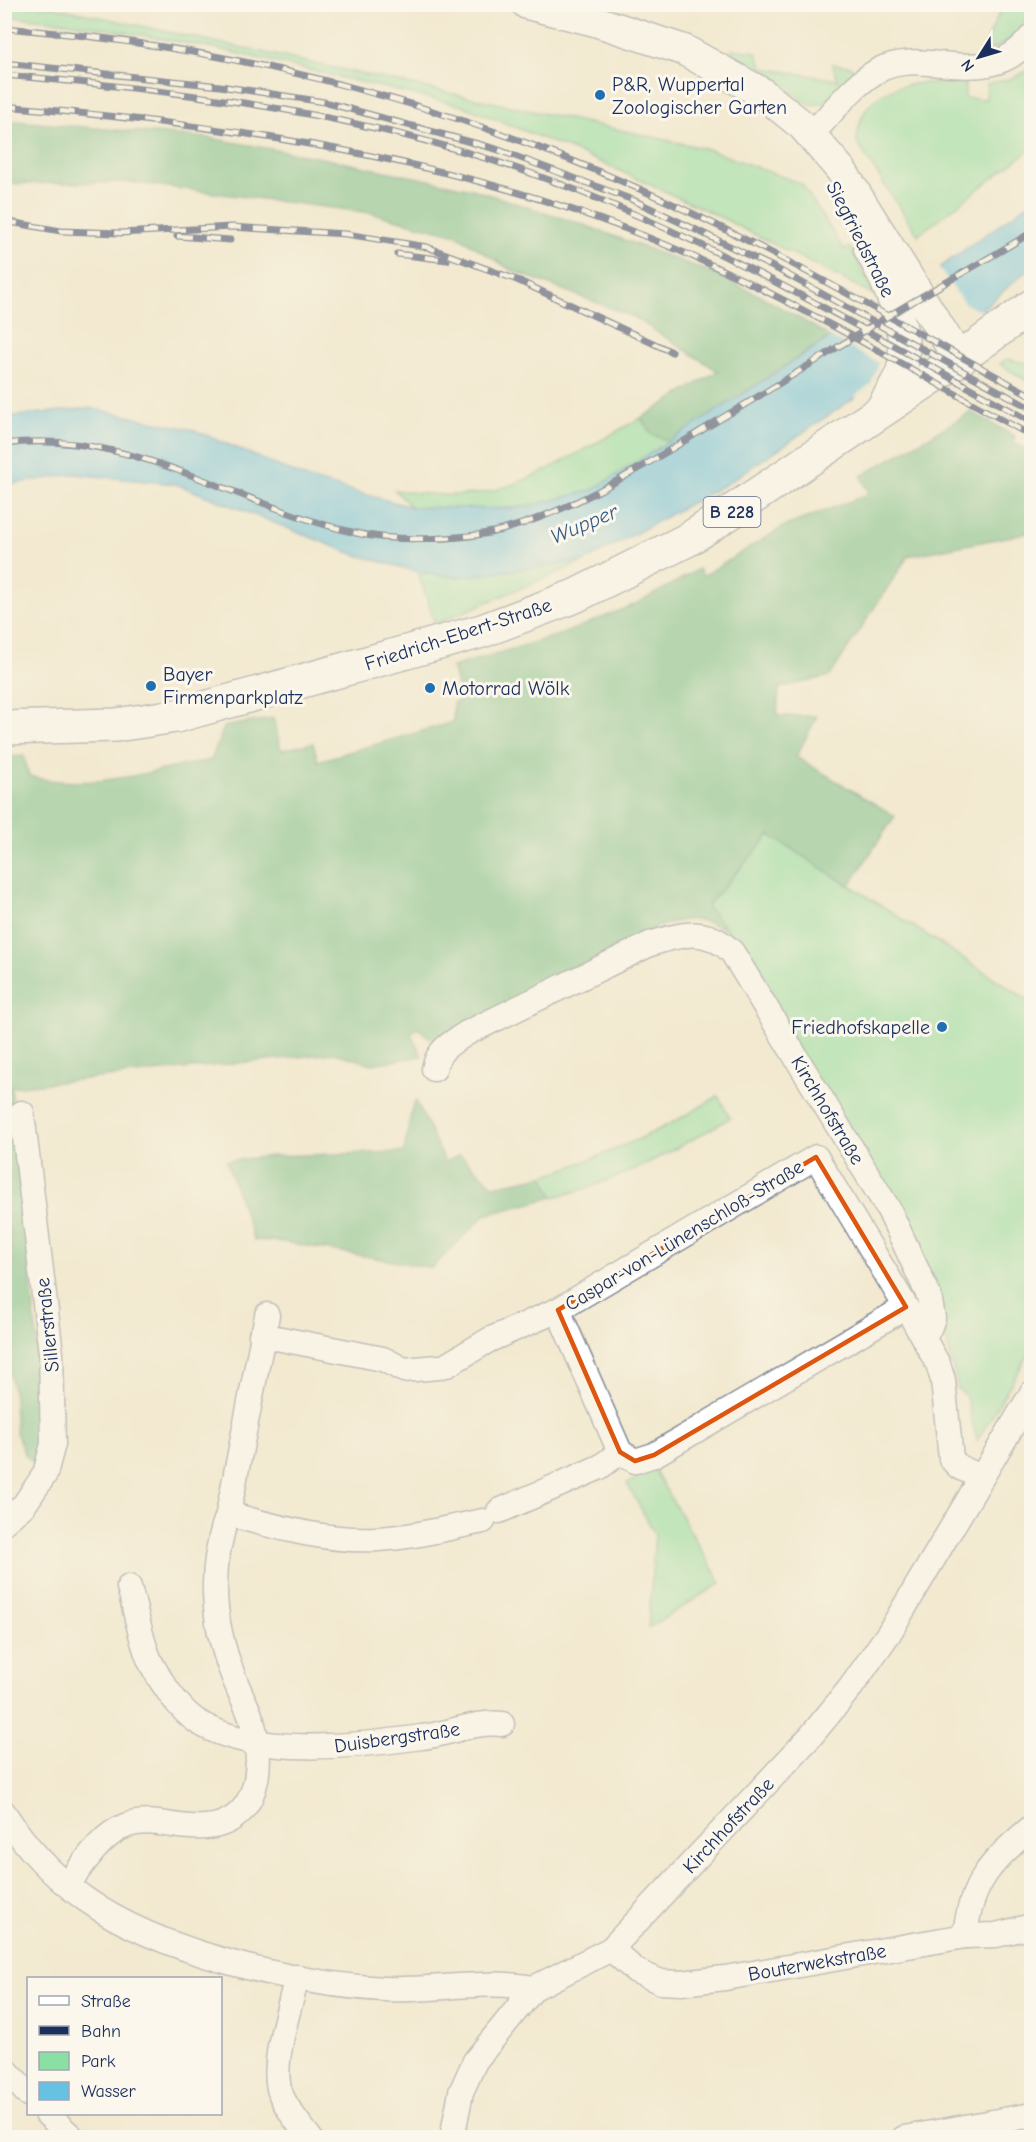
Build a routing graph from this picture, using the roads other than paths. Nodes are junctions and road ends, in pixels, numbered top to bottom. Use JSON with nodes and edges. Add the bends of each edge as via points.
{"nodes":[{"id":1,"x":527,"y":4,"type":"edge"},
{"id":2,"x":1032,"y":36,"type":"edge"},
{"id":3,"x":812,"y":134,"type":"junction"},
{"id":4,"x":888,"y":265,"type":"junction"},
{"id":5,"x":1032,"y":306,"type":"edge"},
{"id":6,"x":953,"y":350,"type":"junction"},
{"id":7,"x":879,"y":412,"type":"junction"},
{"id":8,"x":4,"y":728,"type":"edge"},
{"id":9,"x":434,"y":1068,"type":"dead end"},
{"id":10,"x":22,"y":1113,"type":"dead end"},
{"id":11,"x":906,"y":1306,"type":"junction"},
{"id":12,"x":558,"y":1310,"type":"junction"},
{"id":13,"x":922,"y":1335,"type":"junction"},
{"id":14,"x":1032,"y":1394,"type":"edge"},
{"id":15,"x":620,"y":1452,"type":"junction"},
{"id":16,"x":981,"y":1477,"type":"junction"},
{"id":17,"x":228,"y":1514,"type":"junction"},
{"id":18,"x":4,"y":1522,"type":"edge"},
{"id":19,"x":129,"y":1587,"type":"dead end"},
{"id":20,"x":502,"y":1724,"type":"dead end"},
{"id":21,"x":256,"y":1741,"type":"junction"},
{"id":22,"x":4,"y":1813,"type":"edge"},
{"id":23,"x":1032,"y":1827,"type":"edge"},
{"id":24,"x":68,"y":1884,"type":"junction"},
{"id":25,"x":1032,"y":1926,"type":"edge"},
{"id":26,"x":965,"y":1936,"type":"junction"},
{"id":27,"x":611,"y":1949,"type":"junction"},
{"id":28,"x":297,"y":1977,"type":"junction"},
{"id":29,"x":534,"y":1988,"type":"junction"},
{"id":30,"x":4,"y":2067,"type":"edge"},
{"id":31,"x":27,"y":2093,"type":"edge"},
{"id":32,"x":48,"y":2115,"type":"edge"},
{"id":33,"x":1032,"y":2115,"type":"edge"},
{"id":34,"x":73,"y":2138,"type":"edge"},
{"id":35,"x":310,"y":2138,"type":"edge"},
{"id":36,"x":452,"y":2138,"type":"edge"},
{"id":37,"x":904,"y":2138,"type":"edge"}],
"edges":[{"from":1,"to":3,"type":"street","name":"Siegfriedstraße","via":[[684,50],[762,93]]},
{"from":2,"to":3,"type":"street","via":[[1018,50],[991,64],[904,64],[880,69],[855,88]]},
{"from":3,"to":4,"type":"street","name":"Siegfriedstraße","via":[[841,170]]},
{"from":4,"to":6,"type":"street","name":"Siegfriedstraße"},
{"from":4,"to":7,"type":"street","name":"Siegfriedstraße","via":[[903,344],[901,373]]},
{"from":5,"to":6,"type":"main road","number":"B 228"},
{"from":6,"to":7,"type":"main road","name":"Friedrich-Ebert-Straße","number":"B 228"},
{"from":7,"to":8,"type":"main road","name":"Friedrich-Ebert-Straße","number":"B 228","via":[[687,540],[575,596],[482,631],[177,716],[116,725]]},
{"from":9,"to":13,"type":"street","name":"Kirchhofstraße","via":[[436,1057],[445,1046],[467,1033],[650,944],[698,934],[712,936],[732,952],[889,1210],[929,1296],[933,1318]]},
{"from":10,"to":18,"type":"street","name":"Sillerstraße","via":[[51,1353],[53,1444],[45,1474],[24,1505]]},
{"from":11,"to":12,"type":"street","name":"Caspar-von-Lünenschloß-Straße","via":[[816,1157]]},
{"from":11,"to":13,"type":"street","name":"Caspar-von-Lünenschloß-Straße"},
{"from":11,"to":15,"type":"street","via":[[654,1455],[635,1461]]},
{"from":12,"to":15,"type":"street","name":"Caspar-von-Lünenschloß-Straße"},
{"from":12,"to":17,"type":"street","name":"Caspar-von-Lünenschloß-Straße","via":[[489,1340],[443,1366],[404,1370],[384,1359],[264,1325]]},
{"from":13,"to":16,"type":"street","via":[[945,1386],[951,1459]]},
{"from":14,"to":16,"type":"street","name":"Kirchhofstraße"},
{"from":15,"to":17,"type":"street","via":[[600,1467],[491,1516],[411,1536],[341,1538]]},
{"from":16,"to":27,"type":"street","name":"Kirchhofstraße","via":[[889,1633],[851,1687],[810,1737]]},
{"from":17,"to":21,"type":"street","via":[[214,1572],[214,1605],[229,1670],[255,1722]]},
{"from":19,"to":21,"type":"street","name":"Duisbergstraße","via":[[150,1661],[179,1705],[214,1730]]},
{"from":20,"to":21,"type":"street","name":"Duisbergstraße","via":[[486,1723],[358,1746],[323,1748]]},
{"from":21,"to":24,"type":"street","via":[[260,1762],[257,1784],[236,1816],[204,1828],[142,1821],[122,1827],[104,1841]]},
{"from":22,"to":24,"type":"street"},
{"from":23,"to":26,"type":"street","via":[[975,1887]]},
{"from":24,"to":28,"type":"street","via":[[111,1915],[163,1939],[213,1958]]},
{"from":25,"to":26,"type":"street","name":"Bouterwekstraße","via":[[996,1935]]},
{"from":26,"to":27,"type":"street","name":"Bouterwekstraße","via":[[681,1983],[662,1982],[636,1971]]},
{"from":27,"to":29,"type":"street","name":"Kirchhofstraße"},
{"from":28,"to":29,"type":"street","via":[[384,1989],[505,1983]]},
{"from":28,"to":35,"type":"street","via":[[277,2068],[280,2094]]},
{"from":29,"to":36,"type":"street","name":"Kirchhofstraße","via":[[475,2061],[461,2092]]},
{"from":30,"to":31,"type":"street"},
{"from":32,"to":34,"type":"street"},
{"from":33,"to":37,"type":"street"}]}
